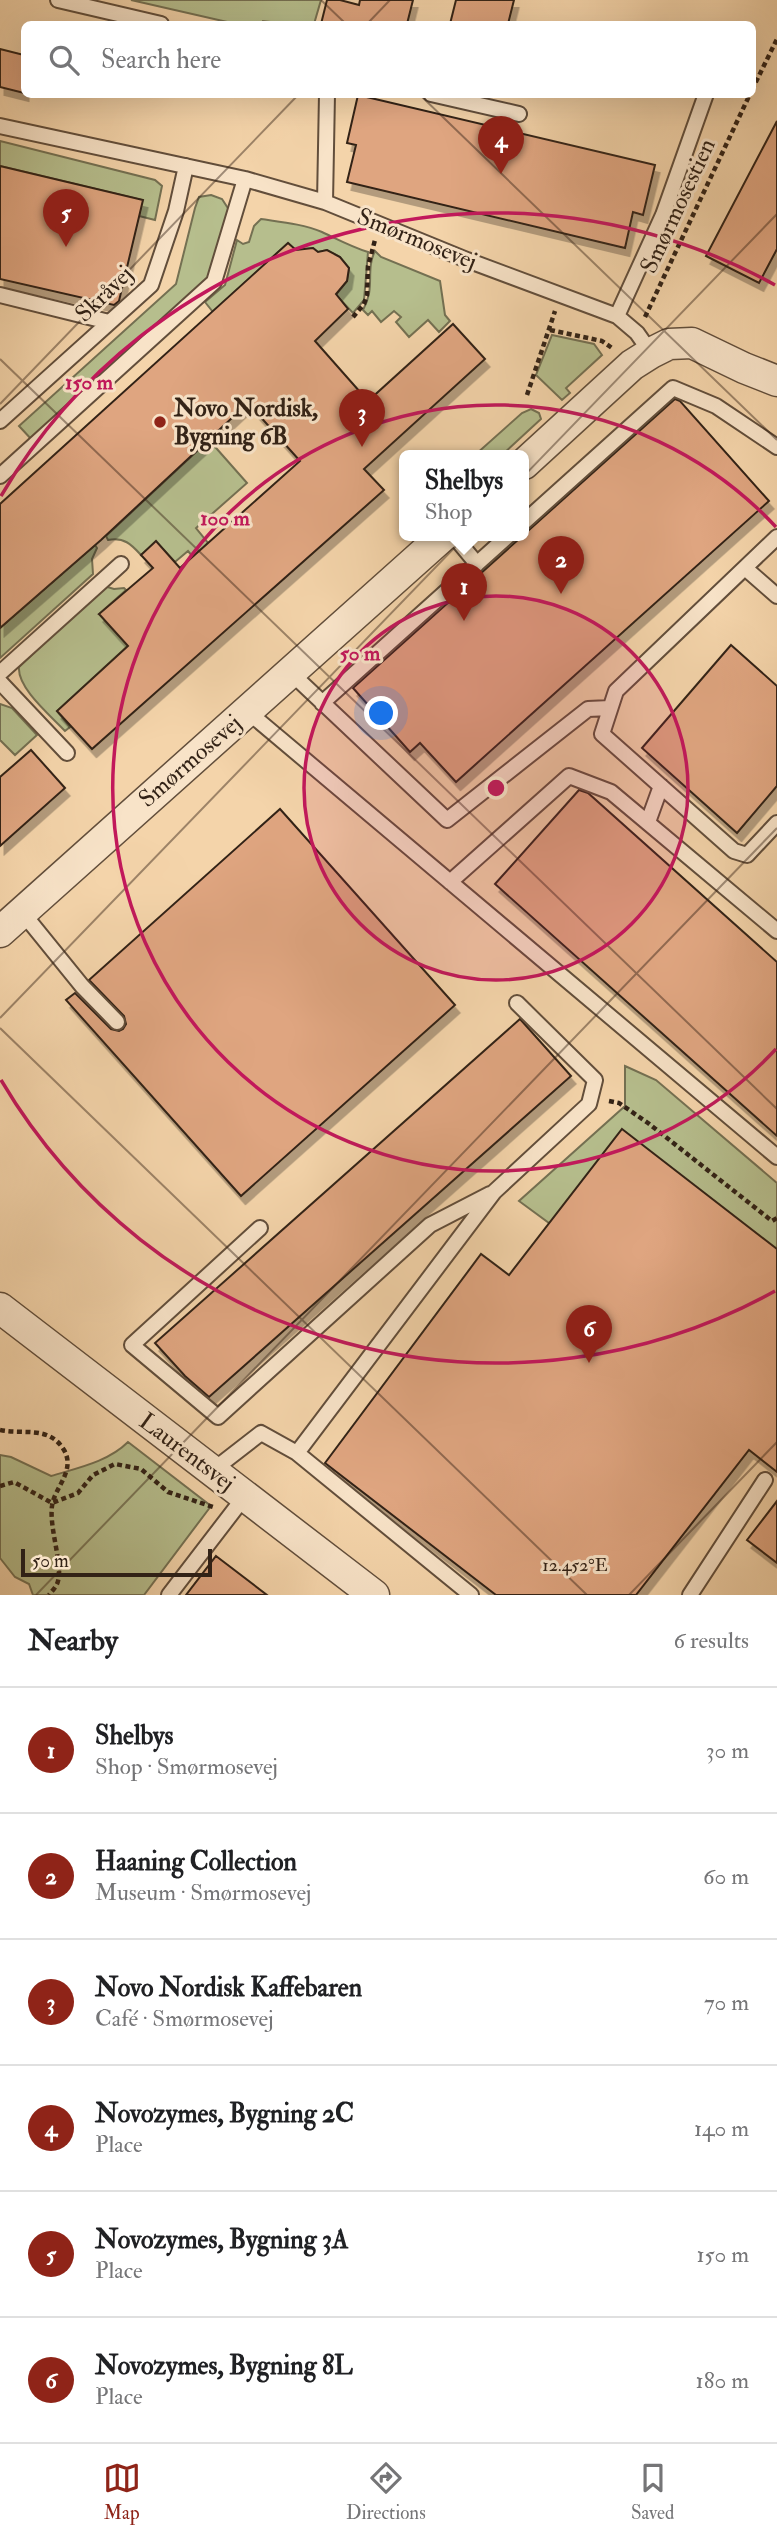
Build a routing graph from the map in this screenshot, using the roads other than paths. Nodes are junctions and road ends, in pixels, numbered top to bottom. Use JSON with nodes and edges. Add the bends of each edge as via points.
{"nodes":[{"id":1,"x":58,"y":0,"type":"edge"},
{"id":2,"x":148,"y":21,"type":"edge"},
{"id":3,"x":327,"y":98,"type":"edge"},
{"id":4,"x":449,"y":98,"type":"edge"},
{"id":5,"x":705,"y":98,"type":"edge"},
{"id":6,"x":519,"y":114,"type":"dead end"},
{"id":7,"x":0,"y":126,"type":"edge"},
{"id":8,"x":186,"y":166,"type":"junction"},
{"id":9,"x":245,"y":179,"type":"junction"},
{"id":10,"x":325,"y":202,"type":"junction"},
{"id":11,"x":0,"y":295,"type":"edge"},
{"id":12,"x":617,"y":316,"type":"junction"},
{"id":13,"x":109,"y":322,"type":"junction"},
{"id":14,"x":637,"y":355,"type":"junction"},
{"id":15,"x":777,"y":381,"type":"edge"},
{"id":16,"x":0,"y":421,"type":"edge"},
{"id":17,"x":777,"y":447,"type":"edge"},
{"id":18,"x":529,"y":458,"type":"edge"},
{"id":19,"x":0,"y":476,"type":"edge"},
{"id":20,"x":529,"y":517,"type":"edge"},
{"id":21,"x":777,"y":537,"type":"edge"},
{"id":22,"x":437,"y":541,"type":"edge"},
{"id":23,"x":458,"y":541,"type":"edge"},
{"id":24,"x":502,"y":541,"type":"edge"},
{"id":25,"x":121,"y":564,"type":"dead end"},
{"id":26,"x":477,"y":564,"type":"junction"},
{"id":27,"x":745,"y":568,"type":"junction"},
{"id":28,"x":777,"y":596,"type":"edge"},
{"id":29,"x":290,"y":672,"type":"junction"},
{"id":30,"x":0,"y":673,"type":"edge"},
{"id":31,"x":0,"y":682,"type":"edge"},
{"id":32,"x":322,"y":703,"type":"junction"},
{"id":33,"x":610,"y":708,"type":"junction"},
{"id":34,"x":247,"y":711,"type":"junction"},
{"id":35,"x":67,"y":753,"type":"dead end"},
{"id":36,"x":661,"y":786,"type":"junction"},
{"id":37,"x":648,"y":822,"type":"junction"},
{"id":38,"x":777,"y":823,"type":"edge"},
{"id":39,"x":450,"y":881,"type":"junction"},
{"id":40,"x":22,"y":912,"type":"junction"},
{"id":41,"x":777,"y":931,"type":"edge"},
{"id":42,"x":0,"y":932,"type":"edge"},
{"id":43,"x":517,"y":1003,"type":"dead end"},
{"id":44,"x":117,"y":1022,"type":"dead end"},
{"id":45,"x":777,"y":1157,"type":"edge"},
{"id":46,"x":494,"y":1192,"type":"junction"},
{"id":47,"x":260,"y":1228,"type":"dead end"},
{"id":48,"x":0,"y":1308,"type":"edge"},
{"id":49,"x":296,"y":1453,"type":"junction"},
{"id":50,"x":212,"y":1471,"type":"junction"},
{"id":51,"x":765,"y":1480,"type":"dead end"},
{"id":52,"x":241,"y":1493,"type":"junction"},
{"id":53,"x":169,"y":1595,"type":"edge"},
{"id":54,"x":374,"y":1595,"type":"edge"},
{"id":55,"x":471,"y":1595,"type":"edge"},
{"id":56,"x":690,"y":1595,"type":"edge"}],
"edges":[{"from":1,"to":2,"type":"lane"},
{"from":3,"to":10,"type":"lane"},
{"from":4,"to":6,"type":"lane"},
{"from":5,"to":12,"type":"lane","via":[[663,215]]},
{"from":7,"to":8,"type":"lane","name":"Smørmosevej"},
{"from":8,"to":9,"type":"lane","name":"Smørmosevej"},
{"from":8,"to":13,"type":"lane","name":"Skråvej","via":[[151,285]]},
{"from":9,"to":10,"type":"lane","name":"Smørmosevej"},
{"from":9,"to":19,"type":"lane","via":[[214,282]]},
{"from":10,"to":12,"type":"lane","name":"Smørmosevej"},
{"from":11,"to":13,"type":"lane"},
{"from":12,"to":14,"type":"lane","name":"Smørmosevej"},
{"from":13,"to":16,"type":"lane","name":"Skråvej"},
{"from":14,"to":15,"type":"street","via":[[670,344],[692,343]]},
{"from":14,"to":18,"type":"street"},
{"from":17,"to":20,"type":"lane","via":[[716,406],[673,388]]},
{"from":21,"to":27,"type":"lane"},
{"from":22,"to":29,"type":"street","name":"Smørmosevej"},
{"from":23,"to":26,"type":"lane"},
{"from":24,"to":26,"type":"lane"},
{"from":25,"to":30,"type":"lane"},
{"from":26,"to":32,"type":"lane"},
{"from":27,"to":28,"type":"lane"},
{"from":27,"to":33,"type":"lane","via":[[616,691]]},
{"from":29,"to":32,"type":"lane"},
{"from":29,"to":34,"type":"street","name":"Smørmosevej"},
{"from":31,"to":35,"type":"lane"},
{"from":32,"to":33,"type":"lane","via":[[447,820],[588,709]]},
{"from":33,"to":36,"type":"lane","via":[[602,734]]},
{"from":34,"to":39,"type":"lane"},
{"from":34,"to":40,"type":"street","name":"Smørmosevej"},
{"from":36,"to":37,"type":"lane"},
{"from":36,"to":38,"type":"lane","via":[[734,850],[747,855]]},
{"from":37,"to":39,"type":"lane","via":[[611,792],[569,776]]},
{"from":37,"to":41,"type":"lane"},
{"from":39,"to":45,"type":"lane"},
{"from":40,"to":42,"type":"street","name":"Smørmosevej"},
{"from":40,"to":44,"type":"lane"},
{"from":43,"to":46,"type":"lane","via":[[594,1080],[589,1104]]},
{"from":46,"to":47,"type":"lane","via":[[430,1225],[218,1417],[132,1345]]},
{"from":46,"to":49,"type":"lane"},
{"from":48,"to":50,"type":"street","name":"Laurentsvej"},
{"from":49,"to":50,"type":"lane","via":[[261,1433]]},
{"from":49,"to":55,"type":"lane"},
{"from":50,"to":52,"type":"street","name":"Laurentsvej"},
{"from":51,"to":56,"type":"lane"},
{"from":52,"to":53,"type":"lane"},
{"from":52,"to":54,"type":"street","name":"Laurentsvej"}]}
